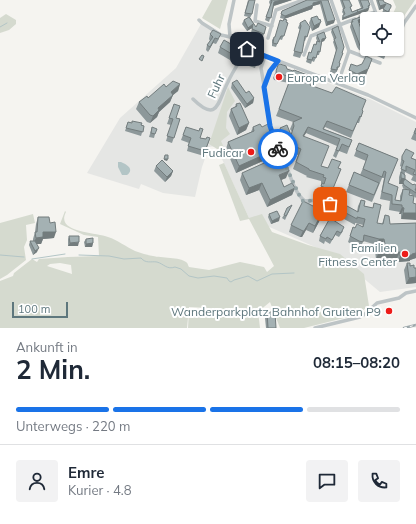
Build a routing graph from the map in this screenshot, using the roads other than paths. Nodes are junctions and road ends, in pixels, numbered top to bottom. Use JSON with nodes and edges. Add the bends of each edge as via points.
{"nodes":[{"id":1,"x":234,"y":0,"type":"edge"},
{"id":2,"x":303,"y":0,"type":"edge"},
{"id":3,"x":331,"y":0,"type":"edge"},
{"id":4,"x":371,"y":0,"type":"edge"},
{"id":5,"x":258,"y":5,"type":"dead end"},
{"id":6,"x":416,"y":6,"type":"edge"},
{"id":7,"x":375,"y":12,"type":"edge"},
{"id":8,"x":360,"y":17,"type":"edge"},
{"id":9,"x":199,"y":20,"type":"dead end"},
{"id":10,"x":404,"y":24,"type":"edge"},
{"id":11,"x":340,"y":25,"type":"junction"},
{"id":12,"x":272,"y":26,"type":"junction"},
{"id":13,"x":230,"y":36,"type":"junction"},
{"id":14,"x":268,"y":38,"type":"dead end"},
{"id":15,"x":247,"y":49,"type":"junction"},
{"id":16,"x":349,"y":51,"type":"junction"},
{"id":17,"x":304,"y":55,"type":"edge"},
{"id":18,"x":265,"y":56,"type":"junction"},
{"id":19,"x":278,"y":61,"type":"junction"},
{"id":20,"x":380,"y":63,"type":"dead end"},
{"id":21,"x":338,"y":83,"type":"junction"},
{"id":22,"x":264,"y":87,"type":"junction"},
{"id":23,"x":193,"y":99,"type":"dead end"},
{"id":24,"x":416,"y":118,"type":"edge"},
{"id":25,"x":273,"y":137,"type":"edge"},
{"id":26,"x":276,"y":143,"type":"edge"},
{"id":27,"x":303,"y":201,"type":"junction"},
{"id":28,"x":416,"y":291,"type":"edge"},
{"id":29,"x":315,"y":328,"type":"edge"}],
"edges":[{"from":1,"to":13,"type":"street","via":[[229,24]]},
{"from":2,"to":12,"type":"street","via":[[276,10]]},
{"from":3,"to":11,"type":"street"},
{"from":4,"to":7,"type":"street"},
{"from":5,"to":12,"type":"street","via":[[255,21]]},
{"from":6,"to":10,"type":"street"},
{"from":8,"to":11,"type":"street"},
{"from":9,"to":13,"type":"street","via":[[221,35]]},
{"from":11,"to":16,"type":"street"},
{"from":11,"to":17,"type":"street","via":[[311,36]]},
{"from":12,"to":14,"type":"street"},
{"from":13,"to":15,"type":"street","via":[[237,44]]},
{"from":15,"to":18,"type":"street"},
{"from":15,"to":23,"type":"street","name":"Fuhr","via":[[217,106],[204,108]]},
{"from":16,"to":20,"type":"street"},
{"from":16,"to":21,"type":"street"},
{"from":18,"to":19,"type":"street"},
{"from":18,"to":22,"type":"street","via":[[261,68]]},
{"from":19,"to":21,"type":"street"},
{"from":19,"to":22,"type":"street","via":[[270,71]]},
{"from":21,"to":24,"type":"street","via":[[386,102]]},
{"from":22,"to":25,"type":"street"},
{"from":26,"to":27,"type":"street"},
{"from":27,"to":27,"type":"street","via":[[326,213],[330,204],[322,200]]},
{"from":28,"to":29,"type":"street","via":[[377,303],[360,317]]}]}
